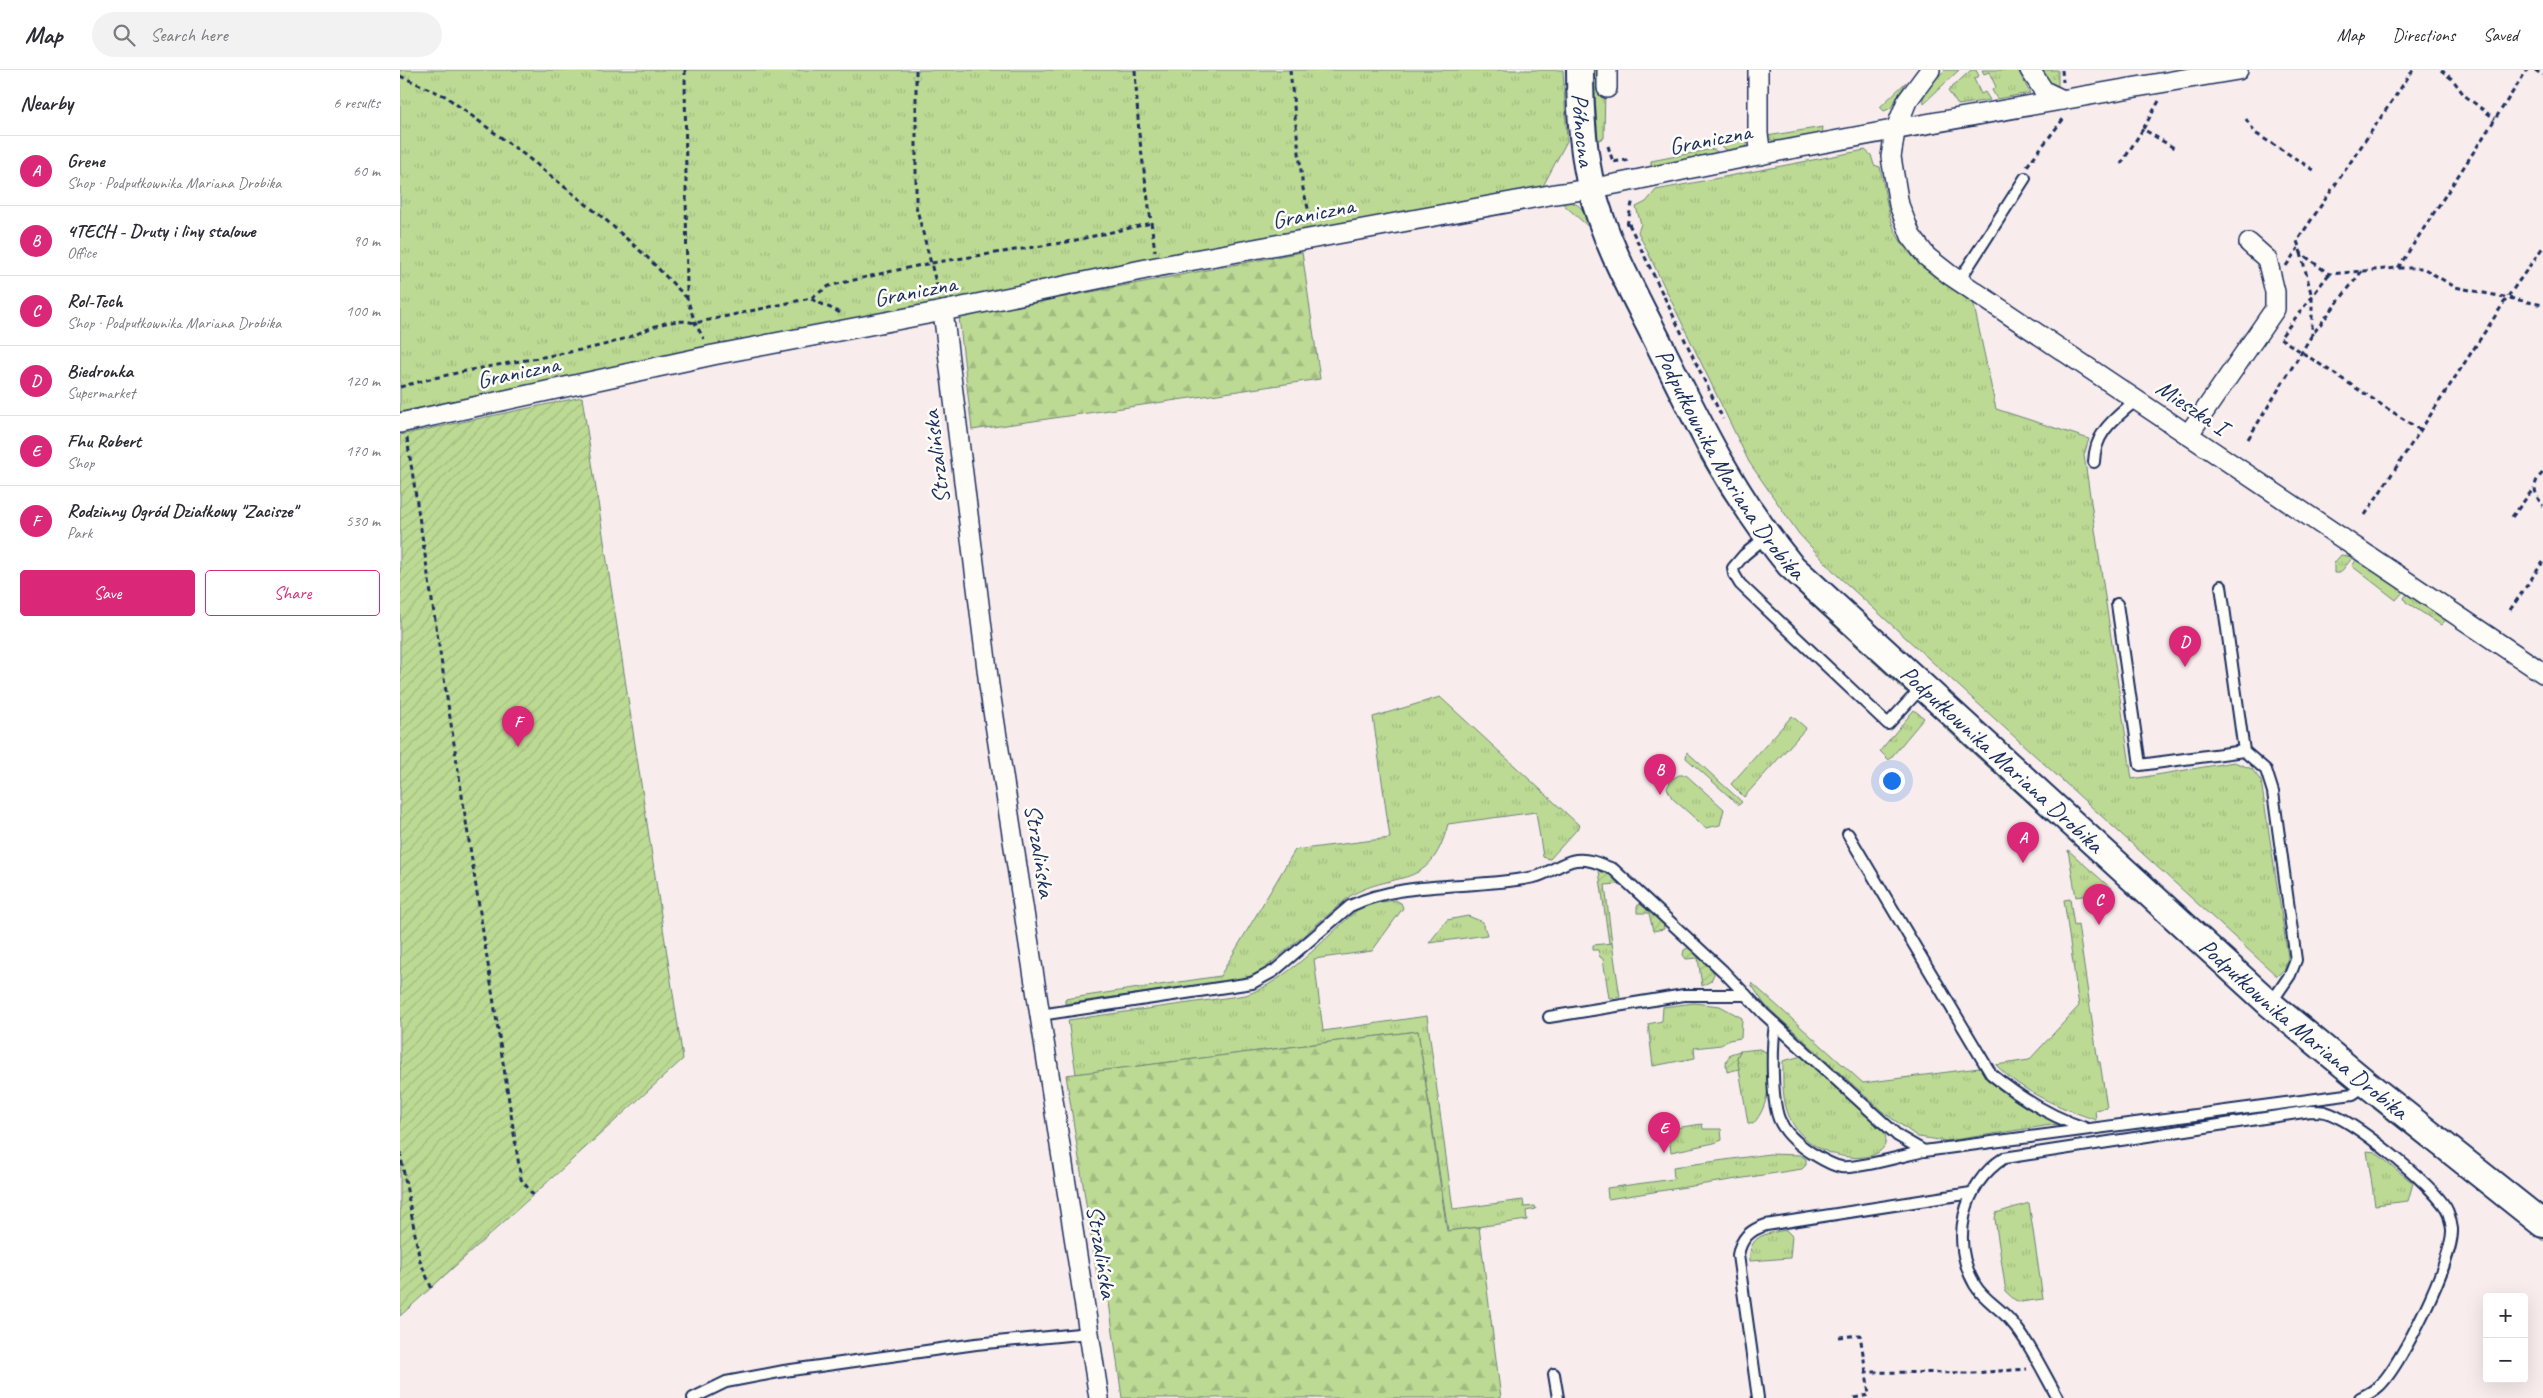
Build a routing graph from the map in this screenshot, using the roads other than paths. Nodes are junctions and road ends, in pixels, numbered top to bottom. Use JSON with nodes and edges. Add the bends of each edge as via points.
{"nodes":[{"id":1,"x":1580,"y":70,"type":"edge"},
{"id":2,"x":1758,"y":70,"type":"edge"},
{"id":3,"x":1930,"y":70,"type":"edge"},
{"id":4,"x":2030,"y":70,"type":"edge"},
{"id":5,"x":2238,"y":70,"type":"edge"},
{"id":6,"x":2064,"y":106,"type":"junction"},
{"id":7,"x":1895,"y":131,"type":"junction"},
{"id":8,"x":1761,"y":154,"type":"junction"},
{"id":9,"x":2024,"y":174,"type":"road end"},
{"id":10,"x":1592,"y":189,"type":"junction"},
{"id":11,"x":2249,"y":243,"type":"dead end"},
{"id":12,"x":1959,"y":281,"type":"junction"},
{"id":13,"x":944,"y":311,"type":"junction"},
{"id":14,"x":2136,"y":400,"type":"junction"},
{"id":15,"x":402,"y":423,"type":"edge"},
{"id":16,"x":2188,"y":434,"type":"junction"},
{"id":17,"x":2094,"y":462,"type":"dead end"},
{"id":18,"x":1767,"y":536,"type":"junction"},
{"id":19,"x":2221,"y":586,"type":"dead end"},
{"id":20,"x":2117,"y":604,"type":"dead end"},
{"id":21,"x":2543,"y":673,"type":"edge"},
{"id":22,"x":1922,"y":687,"type":"junction"},
{"id":23,"x":2244,"y":751,"type":"junction"},
{"id":24,"x":1848,"y":834,"type":"dead end"},
{"id":25,"x":1746,"y":995,"type":"junction"},
{"id":26,"x":2270,"y":1004,"type":"junction"},
{"id":27,"x":1040,"y":1015,"type":"junction"},
{"id":28,"x":1549,"y":1018,"type":"dead end"},
{"id":29,"x":1775,"y":1024,"type":"junction"},
{"id":30,"x":2367,"y":1084,"type":"junction"},
{"id":31,"x":2089,"y":1130,"type":"junction"},
{"id":32,"x":1924,"y":1151,"type":"junction"},
{"id":33,"x":1971,"y":1193,"type":"junction"},
{"id":34,"x":2543,"y":1224,"type":"edge"},
{"id":35,"x":1088,"y":1333,"type":"junction"},
{"id":36,"x":1554,"y":1374,"type":"dead end"},
{"id":37,"x":693,"y":1398,"type":"edge"},
{"id":38,"x":1099,"y":1398,"type":"edge"},
{"id":39,"x":1558,"y":1398,"type":"edge"},
{"id":40,"x":1758,"y":1398,"type":"edge"},
{"id":41,"x":2058,"y":1398,"type":"edge"},
{"id":42,"x":2360,"y":1398,"type":"edge"}],
"edges":[{"from":1,"to":10,"type":"main road","name":"Północna","via":[[1580,125]]},
{"from":2,"to":8,"type":"street"},
{"from":3,"to":7,"type":"street","name":"Mieszka I","via":[[1907,101]]},
{"from":4,"to":6,"type":"street","via":[[2044,91]]},
{"from":5,"to":6,"type":"street","name":"Graniczna"},
{"from":6,"to":7,"type":"street","name":"Graniczna"},
{"from":7,"to":8,"type":"street","name":"Graniczna"},
{"from":7,"to":12,"type":"street","name":"Mieszka I","via":[[1891,157],[1899,205],[1911,236],[1927,257]]},
{"from":8,"to":10,"type":"street","name":"Graniczna"},
{"from":9,"to":12,"type":"lane"},
{"from":10,"to":13,"type":"street","name":"Graniczna","via":[[1156,266]]},
{"from":10,"to":18,"type":"main road","name":"Podpułkownika Mariana Drobika","via":[[1609,244],[1714,455]]},
{"from":11,"to":16,"type":"street","via":[[2267,259],[2276,309]]},
{"from":12,"to":14,"type":"street","name":"Mieszka I"},
{"from":13,"to":15,"type":"street","name":"Graniczna","via":[[713,355]]},
{"from":13,"to":27,"type":"street","name":"Strzalińska","via":[[989,685]]},
{"from":14,"to":16,"type":"street","name":"Mieszka I"},
{"from":14,"to":17,"type":"lane","via":[[2105,428],[2095,446]]},
{"from":16,"to":21,"type":"street","name":"Mieszka I"},
{"from":18,"to":22,"type":"main road","name":"Podpułkownika Mariana Drobika","via":[[1790,565]]},
{"from":18,"to":22,"type":"lane","via":[[1733,568],[1740,584],[1888,724]]},
{"from":19,"to":23,"type":"lane"},
{"from":20,"to":23,"type":"lane","via":[[2140,765]]},
{"from":22,"to":26,"type":"main road","name":"Podpułkownika Mariana Drobika"},
{"from":23,"to":26,"type":"lane","via":[[2266,770],[2273,792],[2296,960]]},
{"from":24,"to":31,"type":"lane","via":[[1991,1074],[2048,1112]]},
{"from":25,"to":27,"type":"lane","via":[[1613,869],[1592,861],[1577,860],[1536,877],[1388,893],[1363,900],[1350,906],[1274,970],[1252,983]]},
{"from":25,"to":28,"type":"lane","via":[[1684,995]]},
{"from":25,"to":29,"type":"lane"},
{"from":26,"to":30,"type":"main road","name":"Podpułkownika Mariana Drobika"},
{"from":27,"to":35,"type":"street","name":"Strzalińska"},
{"from":29,"to":32,"type":"lane","via":[[1898,1136]]},
{"from":29,"to":32,"type":"lane","via":[[1772,1048],[1778,1113],[1797,1142],[1823,1160],[1842,1167]]},
{"from":30,"to":31,"type":"lane","via":[[2353,1094]]},
{"from":30,"to":34,"type":"main road","name":"Podpułkownika Mariana Drobika"},
{"from":31,"to":32,"type":"lane"},
{"from":33,"to":40,"type":"lane","via":[[1766,1225],[1752,1230],[1740,1245],[1738,1255]]},
{"from":33,"to":41,"type":"lane","via":[[1963,1212],[1967,1267],[1983,1295],[2011,1320]]},
{"from":33,"to":42,"type":"lane","via":[[1992,1166],[2004,1158],[2310,1111],[2325,1112],[2350,1124],[2428,1186],[2447,1209],[2452,1230],[2450,1249],[2409,1339],[2379,1387]]},
{"from":35,"to":37,"type":"lane","via":[[976,1344],[784,1371],[726,1382]]},
{"from":35,"to":38,"type":"street","name":"Strzalińska"},
{"from":36,"to":39,"type":"lane"}]}
